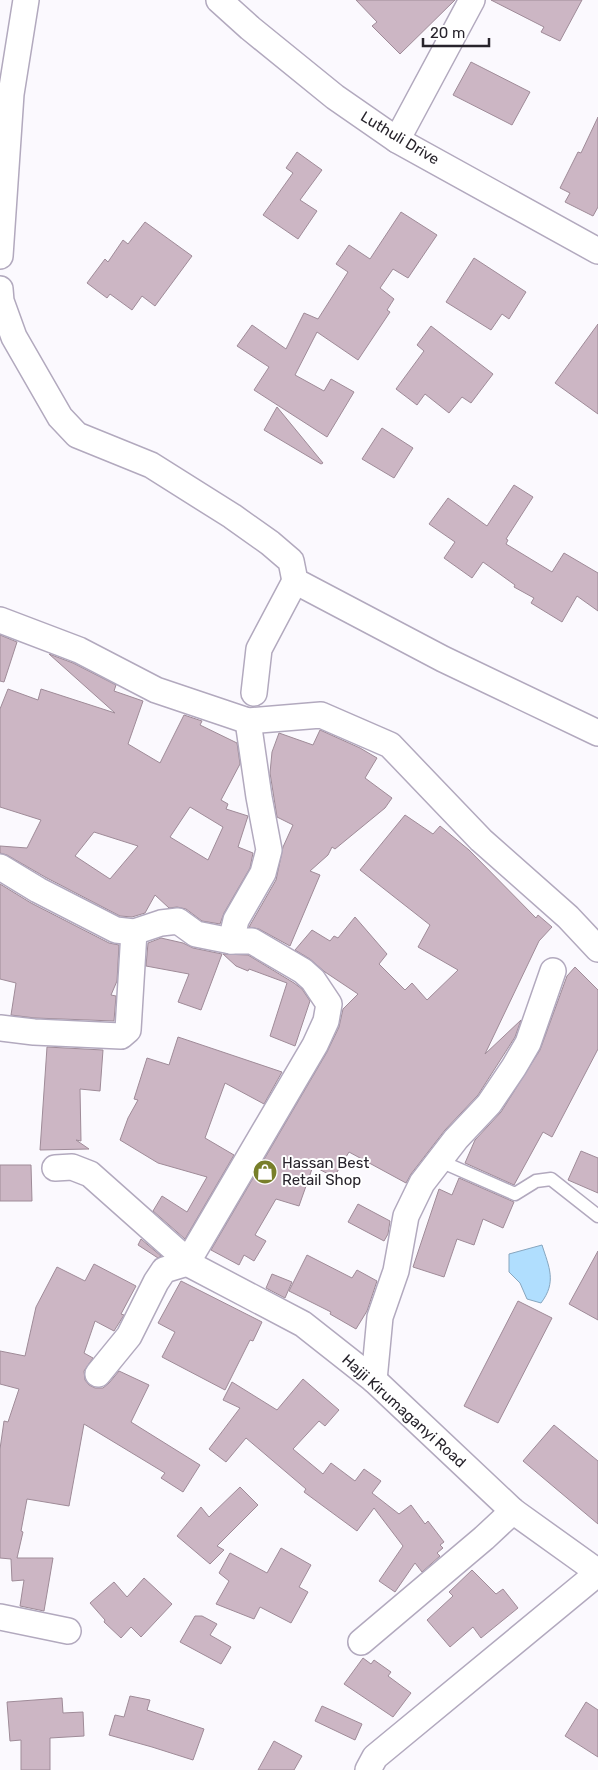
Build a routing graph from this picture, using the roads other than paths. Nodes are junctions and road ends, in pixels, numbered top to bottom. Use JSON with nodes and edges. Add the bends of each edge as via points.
{"nodes":[{"id":1,"x":26,"y":0,"type":"edge"},
{"id":2,"x":219,"y":0,"type":"edge"},
{"id":3,"x":472,"y":0,"type":"edge"},
{"id":4,"x":397,"y":140,"type":"junction"},
{"id":5,"x":0,"y":248,"type":"edge"},
{"id":6,"x":598,"y":251,"type":"edge"},
{"id":7,"x":0,"y":288,"type":"edge"},
{"id":8,"x":294,"y":581,"type":"junction"},
{"id":9,"x":0,"y":620,"type":"edge"},
{"id":10,"x":254,"y":693,"type":"dead end"},
{"id":11,"x":248,"y":721,"type":"junction"},
{"id":12,"x":598,"y":733,"type":"edge"},
{"id":13,"x":0,"y":867,"type":"edge"},
{"id":14,"x":134,"y":932,"type":"junction"},
{"id":15,"x":231,"y":941,"type":"junction"},
{"id":16,"x":598,"y":949,"type":"edge"},
{"id":17,"x":553,"y":971,"type":"dead end"},
{"id":18,"x":0,"y":1028,"type":"edge"},
{"id":19,"x":440,"y":1161,"type":"junction"},
{"id":20,"x":55,"y":1168,"type":"dead end"},
{"id":21,"x":598,"y":1216,"type":"edge"},
{"id":22,"x":187,"y":1263,"type":"junction"},
{"id":23,"x":98,"y":1374,"type":"dead end"},
{"id":24,"x":374,"y":1380,"type":"junction"},
{"id":25,"x":513,"y":1511,"type":"junction"},
{"id":26,"x":598,"y":1573,"type":"edge"},
{"id":27,"x":0,"y":1617,"type":"edge"},
{"id":28,"x":68,"y":1631,"type":"dead end"},
{"id":29,"x":361,"y":1642,"type":"dead end"},
{"id":30,"x":368,"y":1770,"type":"edge"}],
"edges":[{"from":1,"to":5,"type":"street","via":[[11,94]]},
{"from":2,"to":4,"type":"street","name":"Luthuli Drive","via":[[335,97]]},
{"from":3,"to":4,"type":"street"},
{"from":4,"to":6,"type":"street","name":"Luthuli Drive"},
{"from":7,"to":8,"type":"street","via":[[1,301],[14,337],[60,417],[77,435],[151,465],[232,516],[291,561]]},
{"from":8,"to":10,"type":"street","via":[[259,649]]},
{"from":8,"to":12,"type":"street","via":[[443,659]]},
{"from":9,"to":11,"type":"street","via":[[79,650],[156,690]]},
{"from":11,"to":15,"type":"street","via":[[269,850],[263,873],[236,920]]},
{"from":11,"to":16,"type":"street","via":[[321,715],[390,746],[481,840],[568,917]]},
{"from":13,"to":14,"type":"street","via":[[116,930]]},
{"from":14,"to":15,"type":"street","via":[[178,921],[196,934]]},
{"from":14,"to":18,"type":"street","via":[[128,1030],[121,1036]]},
{"from":15,"to":22,"type":"street","via":[[252,941],[303,970],[329,1004],[326,1021],[315,1045]]},
{"from":17,"to":19,"type":"street","via":[[528,1042],[514,1067],[489,1104]]},
{"from":19,"to":21,"type":"lane","via":[[515,1194],[536,1181],[551,1179]]},
{"from":19,"to":24,"type":"street","via":[[422,1183],[406,1216],[396,1271],[380,1317]]},
{"from":20,"to":22,"type":"street","name":"Hajji Kirumaganyi Road","via":[[72,1167],[90,1174]]},
{"from":22,"to":23,"type":"street","via":[[164,1270],[129,1336]]},
{"from":22,"to":24,"type":"street","name":"Hajji Kirumaganyi Road","via":[[303,1324]]},
{"from":24,"to":25,"type":"street","name":"Hajji Kirumaganyi Road"},
{"from":25,"to":26,"type":"street","name":"Hajji Kirumaganyi Road"},
{"from":25,"to":29,"type":"street"},
{"from":26,"to":30,"type":"street","via":[[375,1757]]},
{"from":27,"to":28,"type":"street"}]}
